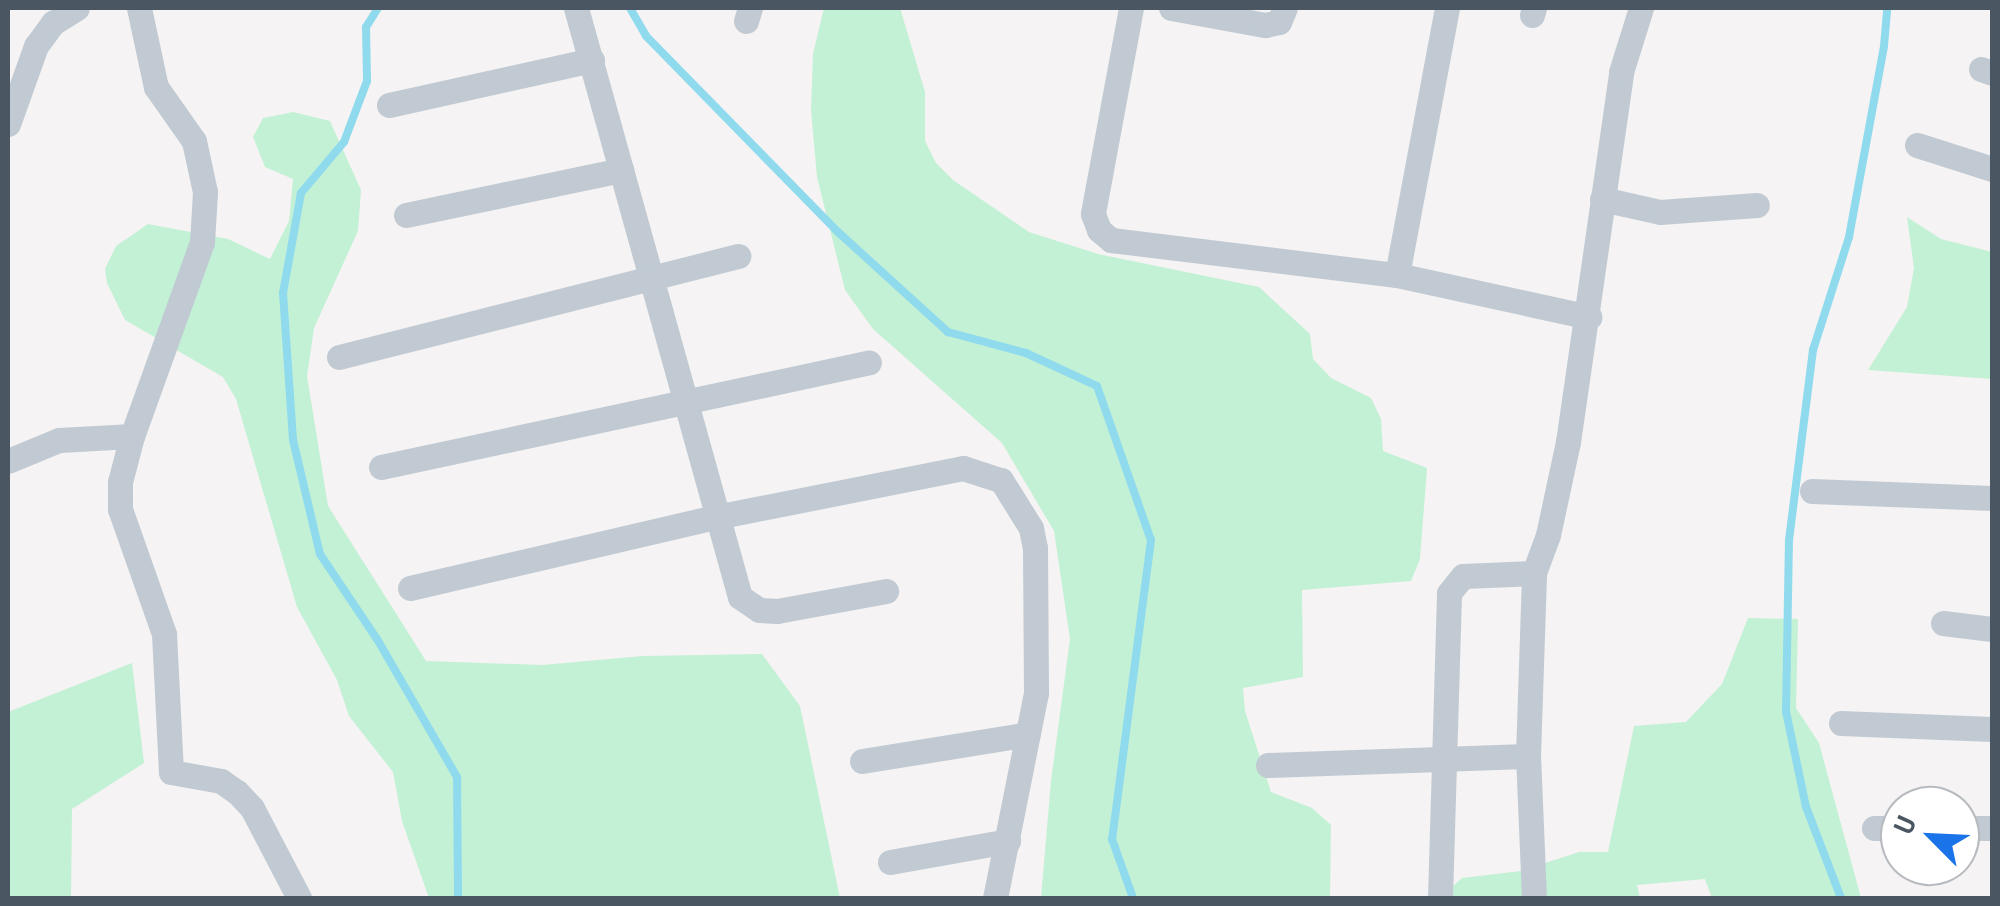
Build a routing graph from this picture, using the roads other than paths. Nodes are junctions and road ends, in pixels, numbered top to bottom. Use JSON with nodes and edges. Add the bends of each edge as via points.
{"nodes":[{"id":1,"x":77,"y":8,"type":"edge"},
{"id":2,"x":139,"y":8,"type":"edge"},
{"id":3,"x":576,"y":8,"type":"edge"},
{"id":4,"x":1131,"y":8,"type":"edge"},
{"id":5,"x":1171,"y":8,"type":"edge"},
{"id":6,"x":1285,"y":8,"type":"edge"},
{"id":7,"x":1446,"y":8,"type":"edge"},
{"id":8,"x":1642,"y":8,"type":"edge"},
{"id":9,"x":592,"y":60,"type":"junction"},
{"id":10,"x":389,"y":105,"type":"dead end"},
{"id":11,"x":8,"y":124,"type":"edge"},
{"id":12,"x":1917,"y":145,"type":"dead end"},
{"id":13,"x":1992,"y":169,"type":"edge"},
{"id":14,"x":621,"y":170,"type":"junction"},
{"id":15,"x":1602,"y":200,"type":"junction"},
{"id":16,"x":1756,"y":206,"type":"dead end"},
{"id":17,"x":406,"y":215,"type":"dead end"},
{"id":18,"x":738,"y":256,"type":"dead end"},
{"id":19,"x":1397,"y":275,"type":"junction"},
{"id":20,"x":651,"y":276,"type":"junction"},
{"id":21,"x":1590,"y":317,"type":"junction"},
{"id":22,"x":339,"y":357,"type":"dead end"},
{"id":23,"x":868,"y":362,"type":"dead end"},
{"id":24,"x":684,"y":404,"type":"junction"},
{"id":25,"x":132,"y":436,"type":"junction"},
{"id":26,"x":8,"y":461,"type":"edge"},
{"id":27,"x":382,"y":467,"type":"dead end"},
{"id":28,"x":1812,"y":491,"type":"dead end"},
{"id":29,"x":1992,"y":498,"type":"edge"},
{"id":30,"x":716,"y":517,"type":"junction"},
{"id":31,"x":1534,"y":573,"type":"junction"},
{"id":32,"x":410,"y":588,"type":"dead end"},
{"id":33,"x":886,"y":591,"type":"dead end"},
{"id":34,"x":1943,"y":623,"type":"dead end"},
{"id":35,"x":1992,"y":629,"type":"edge"},
{"id":36,"x":1841,"y":722,"type":"dead end"},
{"id":37,"x":1992,"y":729,"type":"edge"},
{"id":38,"x":1028,"y":734,"type":"junction"},
{"id":39,"x":1528,"y":756,"type":"junction"},
{"id":40,"x":1441,"y":759,"type":"junction"},
{"id":41,"x":862,"y":760,"type":"dead end"},
{"id":42,"x":1268,"y":765,"type":"dead end"},
{"id":43,"x":1874,"y":828,"type":"dead end"},
{"id":44,"x":1880,"y":828,"type":"edge"},
{"id":45,"x":1008,"y":841,"type":"junction"},
{"id":46,"x":890,"y":862,"type":"dead end"},
{"id":47,"x":300,"y":898,"type":"edge"},
{"id":48,"x":996,"y":898,"type":"edge"},
{"id":49,"x":1440,"y":898,"type":"edge"},
{"id":50,"x":1534,"y":898,"type":"edge"}],
"edges":[{"from":1,"to":11,"type":"street","via":[[53,23],[36,46]]},
{"from":2,"to":25,"type":"street","via":[[156,88],[194,141],[205,192],[202,242]]},
{"from":3,"to":9,"type":"street"},
{"from":4,"to":19,"type":"street","via":[[1095,198],[1100,230],[1124,242]]},
{"from":5,"to":6,"type":"street","via":[[1265,25],[1279,22]]},
{"from":7,"to":19,"type":"street"},
{"from":8,"to":15,"type":"street","via":[[1621,72]]},
{"from":9,"to":10,"type":"street"},
{"from":9,"to":14,"type":"street"},
{"from":12,"to":13,"type":"street"},
{"from":14,"to":17,"type":"street"},
{"from":14,"to":20,"type":"street"},
{"from":15,"to":16,"type":"street","via":[[1660,212]]},
{"from":15,"to":21,"type":"street"},
{"from":18,"to":20,"type":"street"},
{"from":19,"to":21,"type":"street"},
{"from":20,"to":22,"type":"street"},
{"from":20,"to":24,"type":"street"},
{"from":21,"to":31,"type":"street","via":[[1558,491]]},
{"from":23,"to":24,"type":"street"},
{"from":24,"to":27,"type":"street"},
{"from":24,"to":30,"type":"street"},
{"from":25,"to":26,"type":"street","via":[[60,440]]},
{"from":25,"to":47,"type":"street","via":[[120,509],[164,634],[171,772],[222,781],[237,792]]},
{"from":28,"to":29,"type":"street"},
{"from":30,"to":32,"type":"street"},
{"from":30,"to":33,"type":"street","via":[[740,597],[759,610]]},
{"from":30,"to":38,"type":"street","via":[[964,468],[1002,480],[1031,528],[1035,548],[1036,692]]},
{"from":31,"to":39,"type":"street"},
{"from":31,"to":40,"type":"street","via":[[1463,576],[1449,593]]},
{"from":34,"to":35,"type":"street"},
{"from":36,"to":37,"type":"street"},
{"from":38,"to":41,"type":"street"},
{"from":38,"to":45,"type":"street"},
{"from":39,"to":40,"type":"street"},
{"from":39,"to":50,"type":"street"},
{"from":40,"to":42,"type":"street"},
{"from":40,"to":49,"type":"street"},
{"from":43,"to":44,"type":"street"},
{"from":45,"to":46,"type":"street"},
{"from":45,"to":48,"type":"street"}]}
